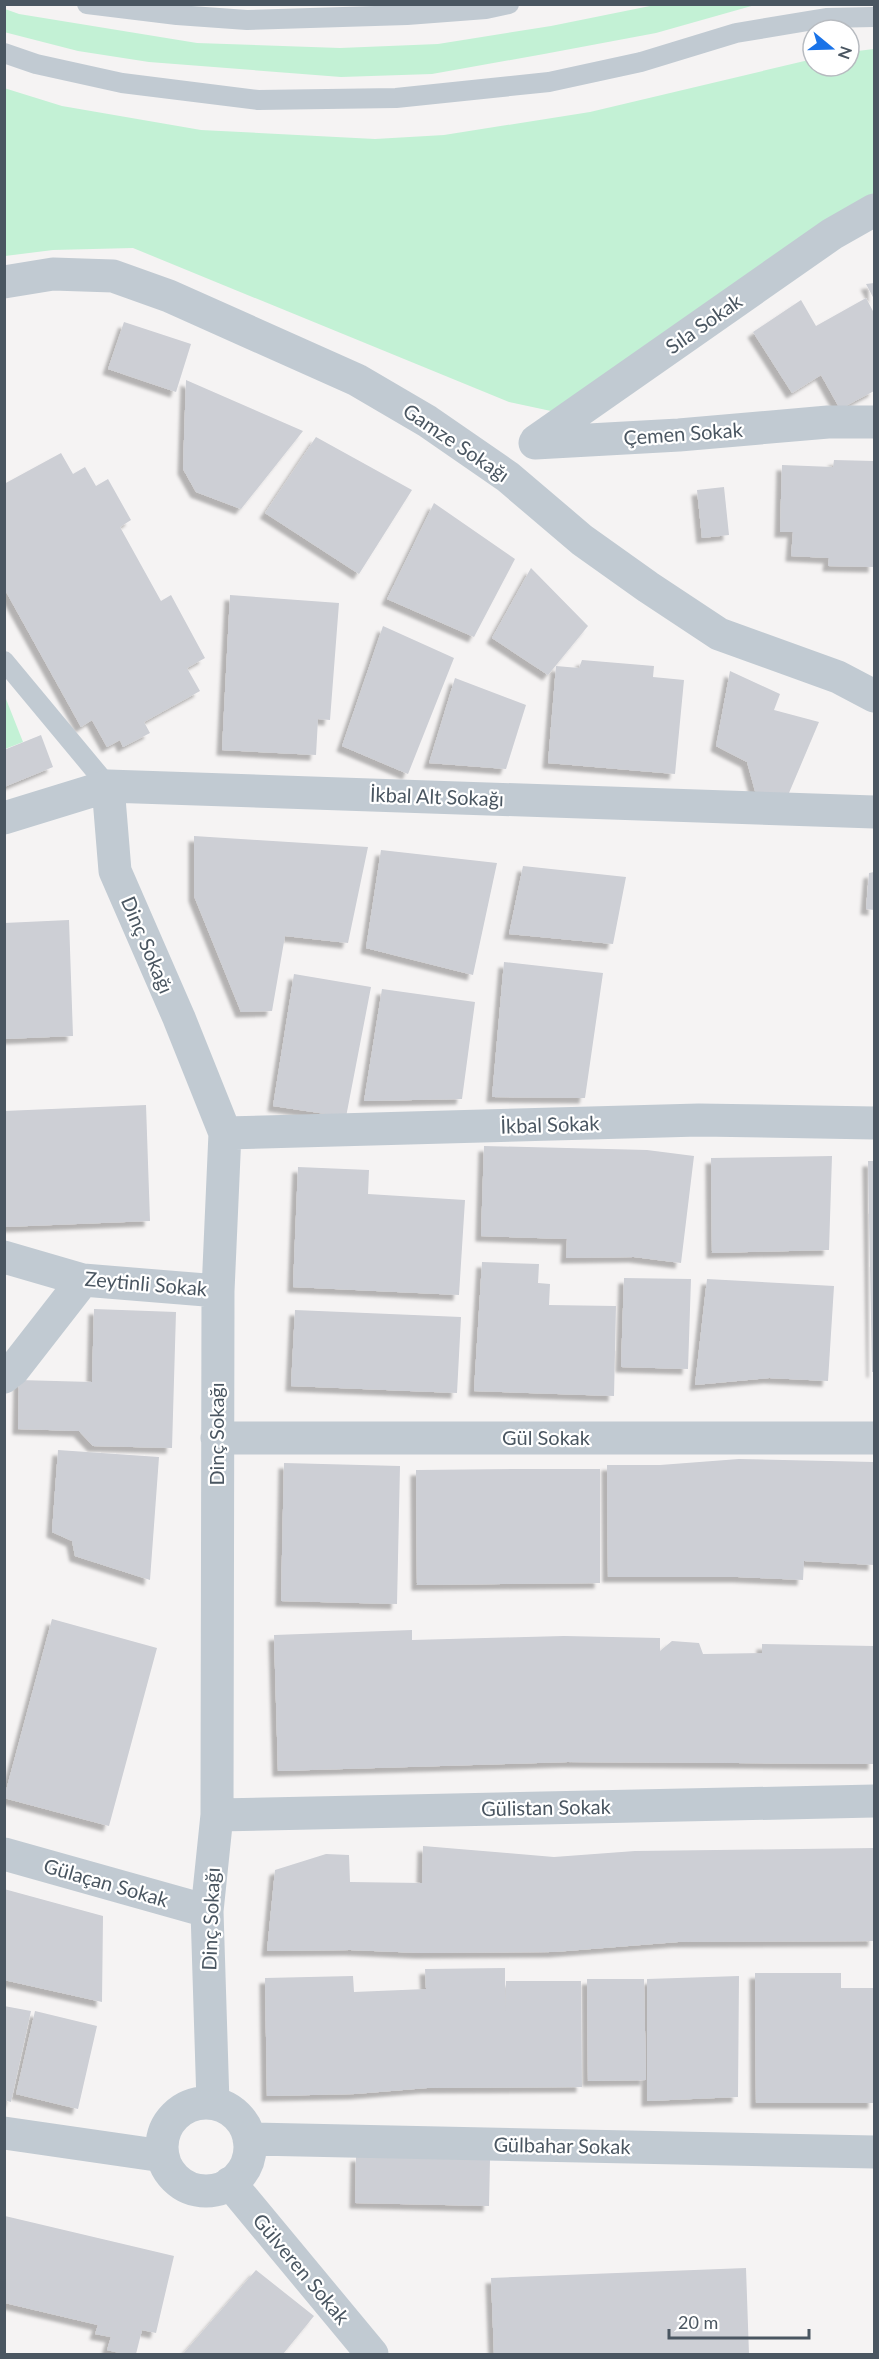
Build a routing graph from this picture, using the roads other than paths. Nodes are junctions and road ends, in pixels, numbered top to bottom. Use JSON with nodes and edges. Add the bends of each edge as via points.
{"nodes":[{"id":1,"x":87,"y":4,"type":"edge"},
{"id":2,"x":509,"y":4,"type":"edge"},
{"id":3,"x":874,"y":17,"type":"edge"},
{"id":4,"x":4,"y":53,"type":"edge"},
{"id":5,"x":874,"y":210,"type":"edge"},
{"id":6,"x":4,"y":282,"type":"edge"},
{"id":7,"x":874,"y":422,"type":"edge"},
{"id":8,"x":536,"y":441,"type":"junction"},
{"id":9,"x":508,"y":477,"type":"junction"},
{"id":10,"x":4,"y":661,"type":"edge"},
{"id":11,"x":874,"y":696,"type":"edge"},
{"id":12,"x":108,"y":786,"type":"junction"},
{"id":13,"x":874,"y":813,"type":"edge"},
{"id":14,"x":4,"y":818,"type":"edge"},
{"id":15,"x":874,"y":1123,"type":"edge"},
{"id":16,"x":225,"y":1133,"type":"junction"},
{"id":17,"x":4,"y":1257,"type":"edge"},
{"id":18,"x":83,"y":1280,"type":"junction"},
{"id":19,"x":218,"y":1291,"type":"junction"},
{"id":20,"x":4,"y":1377,"type":"edge"},
{"id":21,"x":217,"y":1438,"type":"junction"},
{"id":22,"x":874,"y":1438,"type":"edge"},
{"id":23,"x":874,"y":1801,"type":"edge"},
{"id":24,"x":217,"y":1815,"type":"junction"},
{"id":25,"x":4,"y":1854,"type":"edge"},
{"id":26,"x":207,"y":1911,"type":"junction"},
{"id":27,"x":213,"y":2103,"type":"junction"},
{"id":28,"x":4,"y":2133,"type":"edge"},
{"id":29,"x":249,"y":2139,"type":"junction"},
{"id":30,"x":874,"y":2152,"type":"edge"},
{"id":31,"x":163,"y":2156,"type":"junction"},
{"id":32,"x":230,"y":2183,"type":"junction"},
{"id":33,"x":372,"y":2355,"type":"edge"}],
"edges":[{"from":1,"to":2,"type":"lane","via":[[247,20],[407,15]]},
{"from":3,"to":4,"type":"lane","via":[[826,18],[736,33],[641,62],[549,82],[396,98],[258,100],[122,83]]},
{"from":5,"to":8,"type":"street","name":"Sıla Sokak","via":[[832,234]]},
{"from":6,"to":9,"type":"street","name":"Gamze Sokağı","via":[[53,274],[113,276],[169,296],[357,380],[427,421]]},
{"from":7,"to":8,"type":"street","name":"Çemen Sokak"},
{"from":8,"to":9,"type":"street"},
{"from":9,"to":11,"type":"street","name":"Gamze Sokağı","via":[[582,540],[719,634],[837,677]]},
{"from":10,"to":12,"type":"lane"},
{"from":12,"to":13,"type":"street","name":"İkbal Alt Sokağı"},
{"from":12,"to":14,"type":"street","name":"İkbal Alt Sokağı"},
{"from":12,"to":16,"type":"street","name":"Dinç Sokağı","via":[[114,871]]},
{"from":15,"to":16,"type":"street","name":"İkbal Sokak","via":[[699,1120]]},
{"from":16,"to":19,"type":"street","name":"Dinç Sokağı"},
{"from":17,"to":18,"type":"street","name":"Zeytinli Sokak"},
{"from":18,"to":19,"type":"street","name":"Zeytinli Sokak"},
{"from":18,"to":20,"type":"street"},
{"from":19,"to":21,"type":"street","name":"Dinç Sokağı"},
{"from":21,"to":22,"type":"street","name":"Gül Sokak"},
{"from":21,"to":24,"type":"street","name":"Dinç Sokağı"},
{"from":23,"to":24,"type":"street","name":"Gülistan Sokak"},
{"from":24,"to":26,"type":"street","name":"Dinç Sokağı"},
{"from":25,"to":26,"type":"street","name":"Gülaçan Sokak"},
{"from":26,"to":27,"type":"street","name":"Dinç Sokağı"},
{"from":27,"to":29,"type":"street","via":[[240,2118]]},
{"from":27,"to":31,"type":"street","via":[[185,2108],[173,2117],[162,2142]]},
{"from":28,"to":31,"type":"street"},
{"from":29,"to":30,"type":"street","name":"Gülbahar Sokak"},
{"from":29,"to":32,"type":"street","via":[[248,2161]]},
{"from":31,"to":32,"type":"street","via":[[172,2175],[189,2187],[216,2190]]},
{"from":32,"to":33,"type":"street","name":"Gülveren Sokak"}]}
